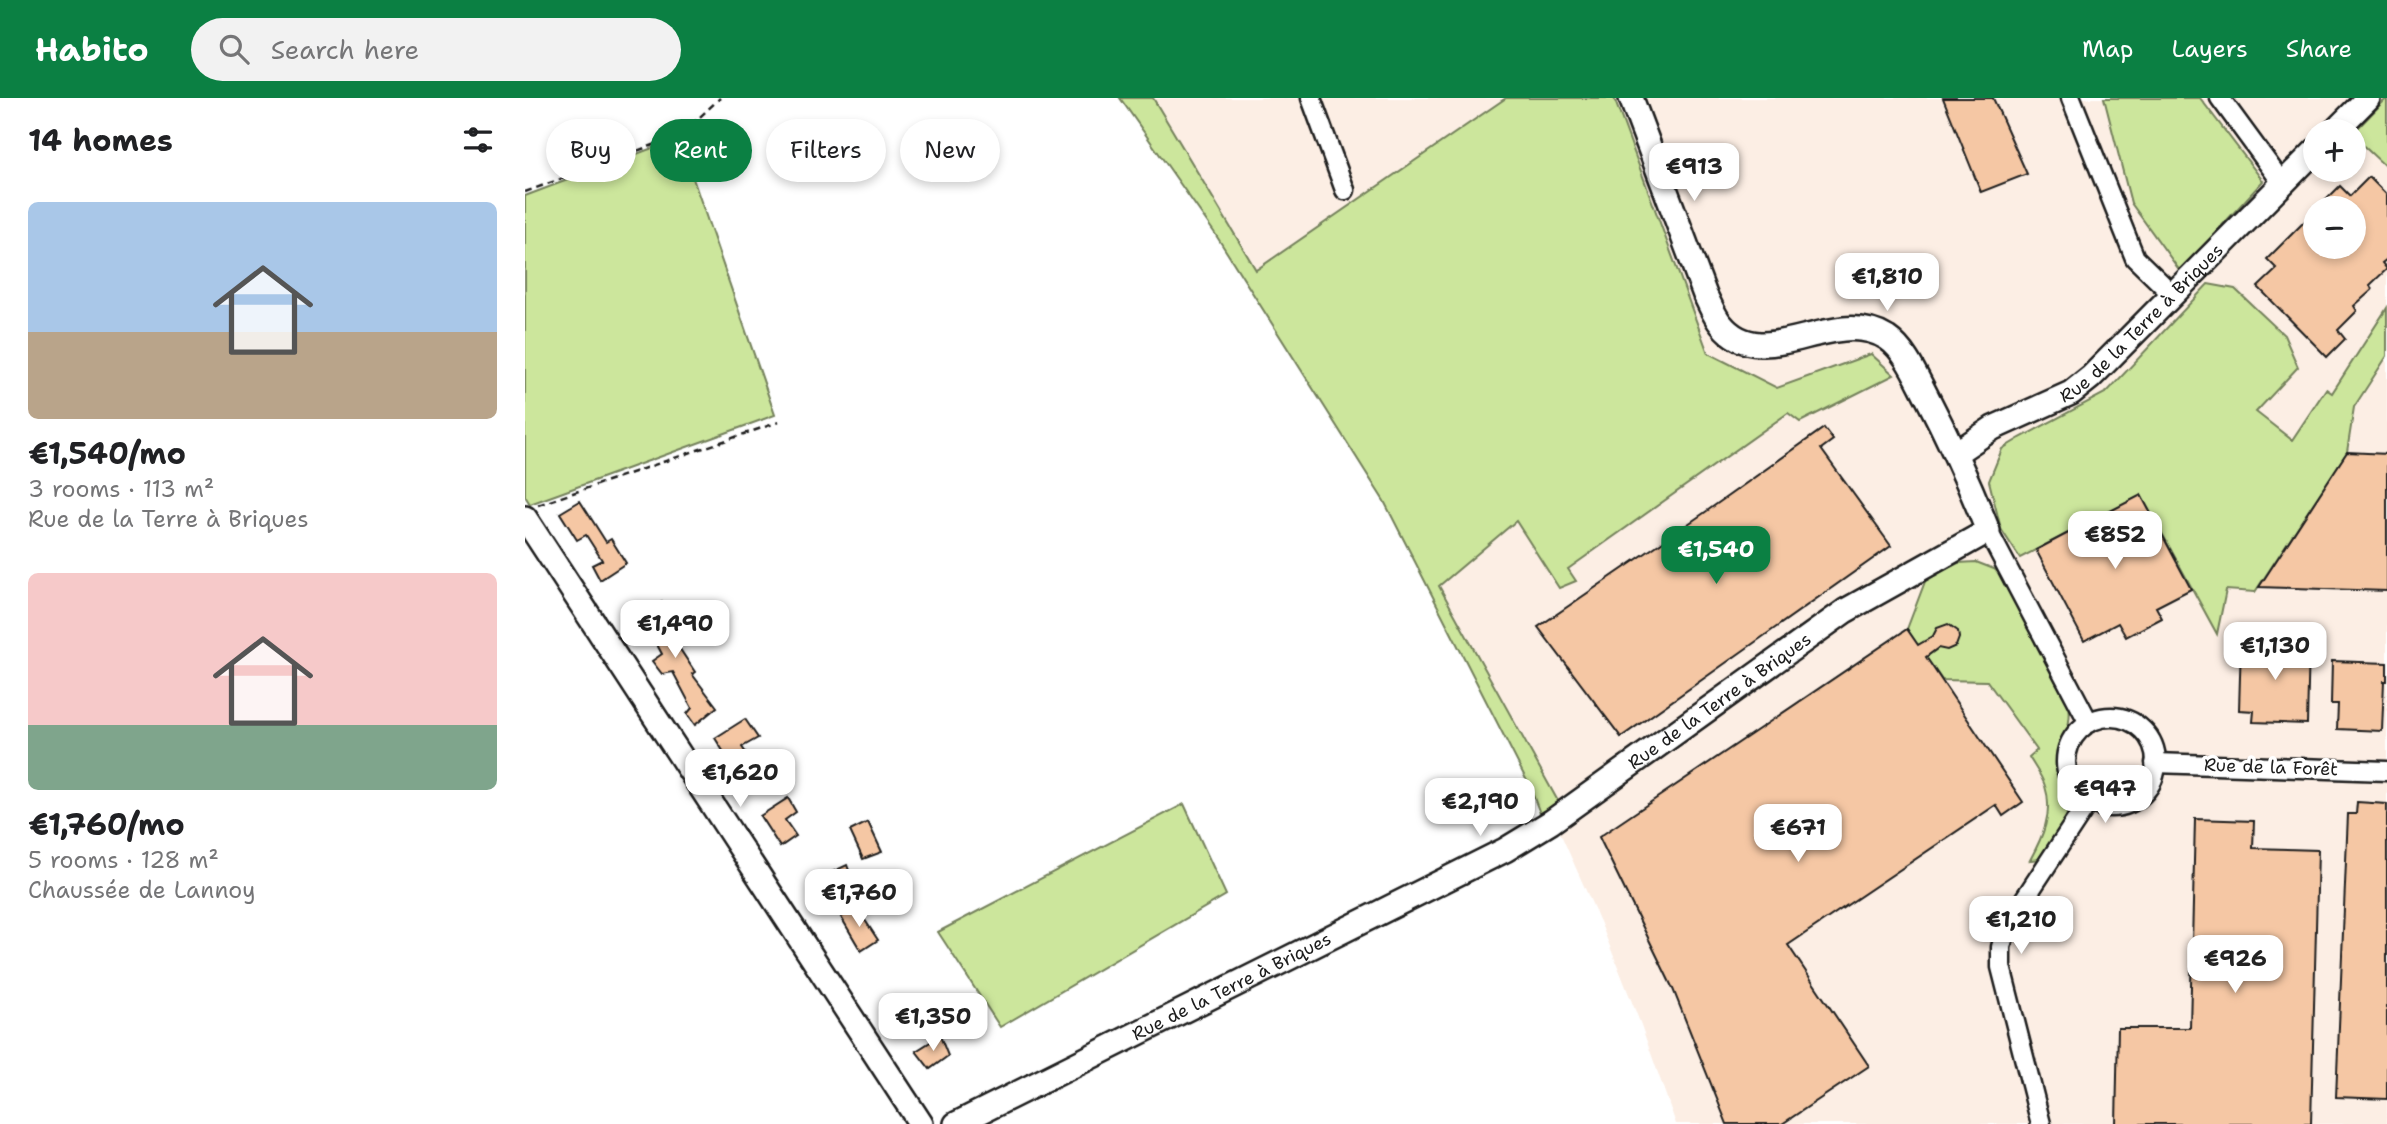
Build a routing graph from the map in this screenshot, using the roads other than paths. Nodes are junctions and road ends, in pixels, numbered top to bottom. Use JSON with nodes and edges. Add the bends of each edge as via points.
{"nodes":[{"id":1,"x":1311,"y":98,"type":"edge"},
{"id":2,"x":1631,"y":98,"type":"edge"},
{"id":3,"x":2071,"y":98,"type":"edge"},
{"id":4,"x":2220,"y":98,"type":"edge"},
{"id":5,"x":2368,"y":98,"type":"edge"},
{"id":6,"x":2347,"y":119,"type":"edge"},
{"id":7,"x":2303,"y":164,"type":"edge"},
{"id":8,"x":2283,"y":184,"type":"junction"},
{"id":9,"x":1345,"y":190,"type":"dead end"},
{"id":10,"x":2173,"y":295,"type":"junction"},
{"id":11,"x":1956,"y":453,"type":"junction"},
{"id":12,"x":532,"y":512,"type":"edge"},
{"id":13,"x":1988,"y":531,"type":"junction"},
{"id":14,"x":2089,"y":723,"type":"junction"},
{"id":15,"x":2155,"y":763,"type":"junction"},
{"id":16,"x":2387,"y":771,"type":"edge"},
{"id":17,"x":2089,"y":801,"type":"junction"},
{"id":18,"x":921,"y":1124,"type":"edge"},
{"id":19,"x":956,"y":1124,"type":"edge"},
{"id":20,"x":2041,"y":1124,"type":"edge"}],
"edges":[{"from":1,"to":9,"type":"street"},
{"from":2,"to":11,"type":"main road","via":[[1705,295],[1721,324],[1741,341],[1766,345],[1851,327],[1872,330],[1890,340],[1909,362]]},
{"from":3,"to":10,"type":"street","via":[[2135,258]]},
{"from":4,"to":8,"type":"street"},
{"from":5,"to":6,"type":"main road"},
{"from":7,"to":8,"type":"main road","name":"Rue de la Terre à Briques"},
{"from":8,"to":10,"type":"main road","name":"Rue de la Terre à Briques"},
{"from":10,"to":11,"type":"main road","name":"Rue de la Terre à Briques","via":[[2071,393],[1993,428]]},
{"from":11,"to":13,"type":"main road"},
{"from":12,"to":18,"type":"main road"},
{"from":13,"to":14,"type":"street"},
{"from":13,"to":19,"type":"main road","name":"Rue de la Terre à Briques","via":[[1845,611],[1506,850]]},
{"from":14,"to":15,"type":"street","via":[[2101,718],[2128,721],[2148,738]]},
{"from":14,"to":17,"type":"street","via":[[2070,742],[2066,755],[2070,782]]},
{"from":15,"to":16,"type":"street","name":"Rue de la Forêt"},
{"from":15,"to":17,"type":"street","via":[[2147,788],[2127,804],[2101,806]]},
{"from":17,"to":20,"type":"street","via":[[2008,924],[2001,947],[2001,967]]}]}
